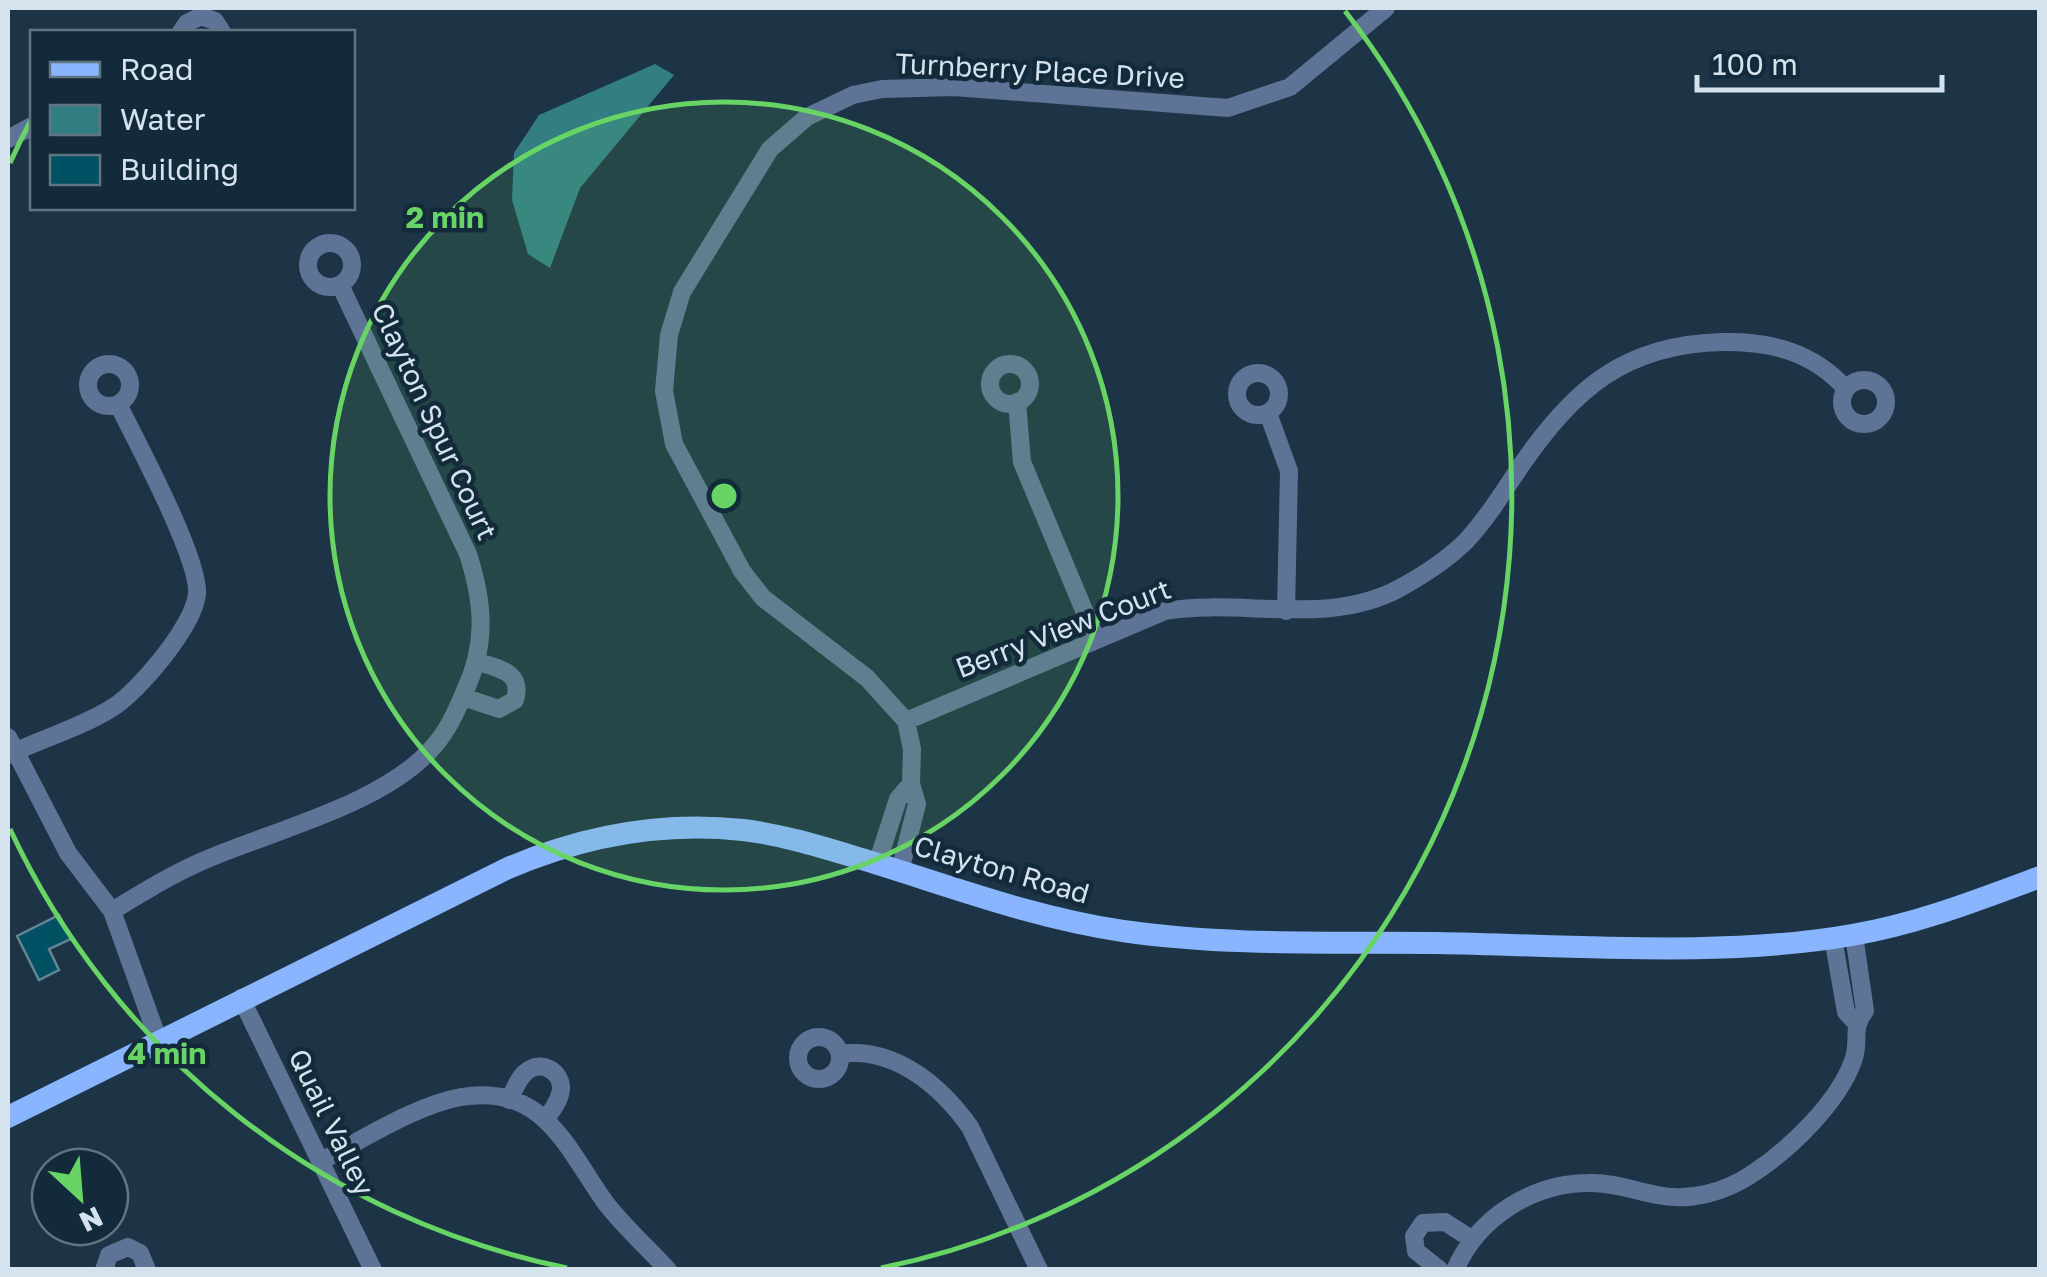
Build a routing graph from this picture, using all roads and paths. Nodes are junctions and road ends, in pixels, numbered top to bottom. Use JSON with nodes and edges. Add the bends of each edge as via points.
{"nodes":[{"id":1,"x":1386,"y":8,"type":"edge"},
{"id":2,"x":182,"y":30,"type":"edge"},
{"id":3,"x":221,"y":30,"type":"edge"},
{"id":4,"x":30,"y":127,"type":"edge"},
{"id":5,"x":8,"y":139,"type":"edge"},
{"id":6,"x":340,"y":284,"type":"dead end"},
{"id":7,"x":1846,"y":389,"type":"dead end"},
{"id":8,"x":1017,"y":402,"type":"dead end"},
{"id":9,"x":118,"y":404,"type":"dead end"},
{"id":10,"x":1268,"y":413,"type":"dead end"},
{"id":11,"x":1286,"y":611,"type":"junction"},
{"id":12,"x":1096,"y":640,"type":"junction"},
{"id":13,"x":478,"y":662,"type":"junction"},
{"id":14,"x":462,"y":697,"type":"junction"},
{"id":15,"x":906,"y":721,"type":"junction"},
{"id":16,"x":10,"y":748,"type":"edge"},
{"id":17,"x":910,"y":784,"type":"junction"},
{"id":18,"x":877,"y":864,"type":"junction"},
{"id":19,"x":900,"y":871,"type":"junction"},
{"id":20,"x":2040,"y":878,"type":"edge"},
{"id":21,"x":112,"y":911,"type":"junction"},
{"id":22,"x":1843,"y":937,"type":"junction"},
{"id":23,"x":242,"y":998,"type":"junction"},
{"id":24,"x":158,"y":1039,"type":"junction"},
{"id":25,"x":840,"y":1054,"type":"dead end"},
{"id":26,"x":509,"y":1100,"type":"junction"},
{"id":27,"x":8,"y":1117,"type":"edge"},
{"id":28,"x":546,"y":1119,"type":"junction"},
{"id":29,"x":321,"y":1161,"type":"junction"},
{"id":30,"x":1473,"y":1240,"type":"junction"},
{"id":31,"x":104,"y":1270,"type":"edge"},
{"id":32,"x":147,"y":1270,"type":"edge"},
{"id":33,"x":373,"y":1270,"type":"edge"},
{"id":34,"x":668,"y":1270,"type":"edge"},
{"id":35,"x":1039,"y":1270,"type":"edge"},
{"id":36,"x":1440,"y":1270,"type":"edge"},
{"id":37,"x":1455,"y":1270,"type":"edge"}],
"edges":[{"from":1,"to":15,"type":"street","name":"Turnberry Place Drive","via":[[1290,88],[1228,108],[954,87],[882,89],[807,118],[770,150],[682,292],[669,336],[667,415],[674,444],[742,572],[763,598],[867,678]]},
{"from":2,"to":3,"type":"street","via":[[201,16]]},
{"from":4,"to":5,"type":"street"},
{"from":6,"to":13,"type":"street","name":"Clayton Spur Court","via":[[468,554],[482,634]]},
{"from":7,"to":11,"type":"street","name":"Berry View Court","via":[[1828,369],[1773,345],[1712,342],[1655,351],[1580,392],[1544,431],[1477,528],[1444,559],[1394,591]]},
{"from":8,"to":12,"type":"street","via":[[1022,462]]},
{"from":9,"to":16,"type":"street","via":[[189,555],[197,594],[172,644],[128,697]]},
{"from":10,"to":11,"type":"street","via":[[1289,471]]},
{"from":11,"to":12,"type":"street","name":"Berry View Court","via":[[1189,607]]},
{"from":12,"to":15,"type":"street","name":"Berry View Court"},
{"from":13,"to":14,"type":"street","name":"Clayton Spur Court"},
{"from":13,"to":14,"type":"street","via":[[514,676],[515,700],[498,709]]},
{"from":14,"to":21,"type":"street","name":"Clayton Spur Court","via":[[432,748],[378,790],[204,860]]},
{"from":15,"to":17,"type":"street"},
{"from":16,"to":21,"type":"street","via":[[68,853]]},
{"from":17,"to":18,"type":"street","via":[[898,799]]},
{"from":17,"to":19,"type":"street","via":[[916,804]]},
{"from":18,"to":19,"type":"main road","name":"Clayton Road"},
{"from":18,"to":23,"type":"main road","name":"Clayton Road","via":[[744,830],[682,827],[592,838],[506,869]]},
{"from":19,"to":22,"type":"main road","name":"Clayton Road","via":[[1062,920],[1181,937],[1692,947]]},
{"from":20,"to":22,"type":"main road","name":"Clayton Road","via":[[1929,917]]},
{"from":21,"to":24,"type":"street"},
{"from":22,"to":30,"type":"street","via":[[1855,1057],[1842,1087],[1819,1114],[1751,1174],[1716,1193],[1678,1197],[1590,1182],[1549,1188],[1500,1212]]},
{"from":23,"to":24,"type":"main road","name":"Clayton Road"},
{"from":23,"to":29,"type":"street","name":"Quail Valley"},
{"from":24,"to":27,"type":"main road","name":"Clayton Road"},
{"from":25,"to":35,"type":"street","via":[[861,1052],[904,1066],[956,1108]]},
{"from":26,"to":28,"type":"street"},
{"from":26,"to":28,"type":"street","via":[[526,1071],[552,1070],[560,1094]]},
{"from":26,"to":29,"type":"street","via":[[462,1097],[439,1103]]},
{"from":28,"to":34,"type":"street","via":[[618,1217]]},
{"from":29,"to":33,"type":"street","name":"Quail Valley"},
{"from":30,"to":36,"type":"street","via":[[1444,1222],[1423,1223],[1414,1236],[1416,1251]]},
{"from":30,"to":37,"type":"street"},
{"from":31,"to":32,"type":"street","via":[[109,1255],[128,1247],[140,1253]]}]}
